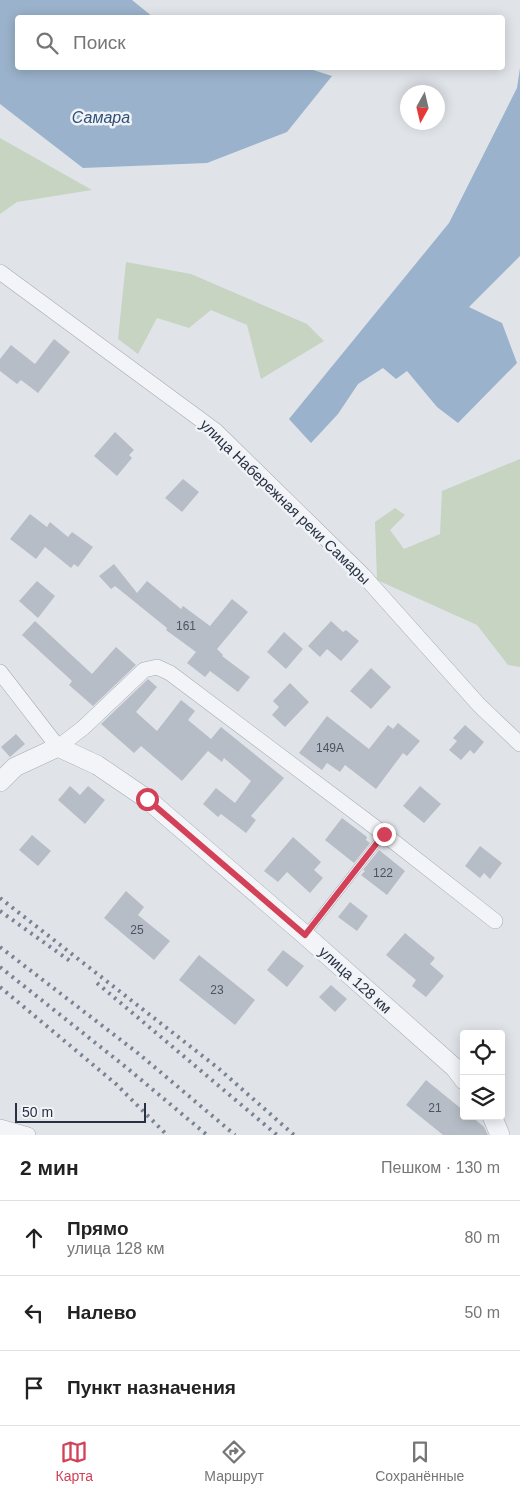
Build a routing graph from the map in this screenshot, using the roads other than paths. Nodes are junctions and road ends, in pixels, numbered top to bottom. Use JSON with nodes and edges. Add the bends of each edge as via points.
{"nodes":[{"id":1,"x":0,"y":272,"type":"edge"},
{"id":2,"x":0,"y":672,"type":"edge"},
{"id":3,"x":520,"y":744,"type":"edge"},
{"id":4,"x":58,"y":747,"type":"junction"},
{"id":5,"x":0,"y":782,"type":"edge"},
{"id":6,"x":384,"y":834,"type":"junction"},
{"id":7,"x":495,"y":921,"type":"dead end"},
{"id":8,"x":305,"y":935,"type":"junction"},
{"id":9,"x":460,"y":1075,"type":"edge"},
{"id":10,"x":494,"y":1120,"type":"edge"},
{"id":11,"x":0,"y":1127,"type":"edge"},
{"id":12,"x":28,"y":1135,"type":"edge"},
{"id":13,"x":500,"y":1135,"type":"edge"}],
"edges":[{"from":1,"to":3,"type":"street","name":"улица Набережная реки Самары","via":[[216,432],[363,575],[479,705]]},
{"from":2,"to":4,"type":"street"},
{"from":4,"to":5,"type":"street","via":[[15,766]]},
{"from":4,"to":6,"type":"street","via":[[84,728],[144,670],[157,667],[170,673]]},
{"from":4,"to":8,"type":"street","name":"улица 128 км","via":[[97,765],[147,799]]},
{"from":6,"to":7,"type":"street"},
{"from":6,"to":8,"type":"lane"},
{"from":8,"to":9,"type":"street","name":"улица 128 км"},
{"from":10,"to":13,"type":"street"},
{"from":11,"to":12,"type":"street"}]}
